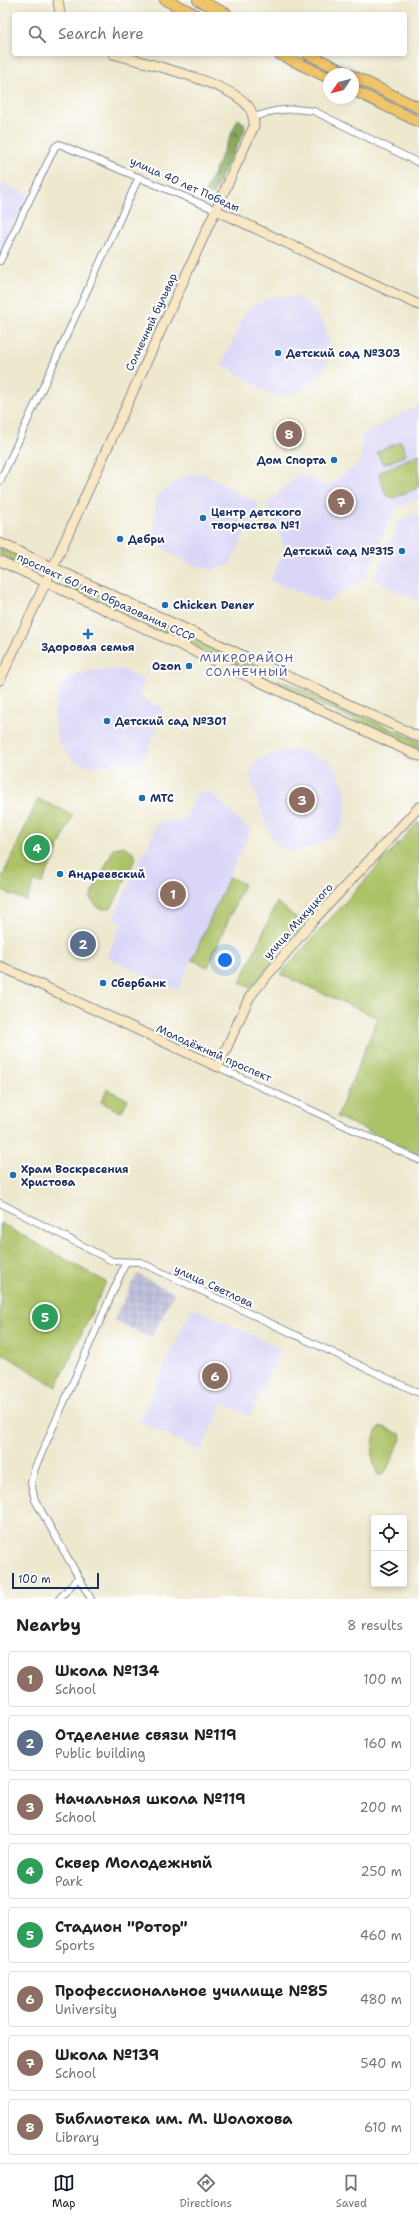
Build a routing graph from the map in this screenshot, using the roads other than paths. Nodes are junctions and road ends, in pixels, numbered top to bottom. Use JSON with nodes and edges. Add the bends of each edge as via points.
{"nodes":[{"id":1,"x":58,"y":0,"type":"edge"},
{"id":2,"x":165,"y":0,"type":"edge"},
{"id":3,"x":198,"y":0,"type":"edge"},
{"id":4,"x":60,"y":12,"type":"edge"},
{"id":5,"x":191,"y":12,"type":"edge"},
{"id":6,"x":223,"y":12,"type":"edge"},
{"id":7,"x":120,"y":56,"type":"edge"},
{"id":8,"x":283,"y":56,"type":"edge"},
{"id":9,"x":312,"y":56,"type":"edge"},
{"id":10,"x":337,"y":68,"type":"edge"},
{"id":11,"x":323,"y":75,"type":"edge"},
{"id":12,"x":359,"y":79,"type":"edge"},
{"id":13,"x":359,"y":93,"type":"edge"},
{"id":14,"x":419,"y":108,"type":"edge"},
{"id":15,"x":254,"y":117,"type":"junction"},
{"id":16,"x":419,"y":122,"type":"edge"},
{"id":17,"x":419,"y":163,"type":"edge"},
{"id":18,"x":139,"y":177,"type":"junction"},
{"id":19,"x":216,"y":210,"type":"junction"},
{"id":20,"x":0,"y":261,"type":"edge"},
{"id":21,"x":419,"y":305,"type":"edge"},
{"id":22,"x":0,"y":481,"type":"edge"},
{"id":23,"x":0,"y":543,"type":"edge"},
{"id":24,"x":0,"y":561,"type":"edge"},
{"id":25,"x":53,"y":567,"type":"junction"},
{"id":26,"x":46,"y":583,"type":"junction"},
{"id":27,"x":276,"y":672,"type":"junction"},
{"id":28,"x":0,"y":680,"type":"edge"},
{"id":29,"x":269,"y":685,"type":"junction"},
{"id":30,"x":419,"y":737,"type":"edge"},
{"id":31,"x":419,"y":756,"type":"edge"},
{"id":32,"x":419,"y":806,"type":"edge"},
{"id":33,"x":0,"y":966,"type":"edge"},
{"id":34,"x":218,"y":1067,"type":"junction"},
{"id":35,"x":419,"y":1160,"type":"edge"},
{"id":36,"x":0,"y":1202,"type":"edge"},
{"id":37,"x":126,"y":1262,"type":"junction"},
{"id":38,"x":419,"y":1393,"type":"edge"},
{"id":39,"x":78,"y":1578,"type":"junction"},
{"id":40,"x":59,"y":1599,"type":"edge"},
{"id":41,"x":90,"y":1599,"type":"edge"}],
"edges":[{"from":1,"to":4,"type":"main road"},
{"from":2,"to":5,"type":"main road"},
{"from":3,"to":6,"type":"main road"},
{"from":7,"to":15,"type":"main road","via":[[219,86],[237,96],[248,106]]},
{"from":8,"to":11,"type":"main road"},
{"from":9,"to":10,"type":"main road"},
{"from":12,"to":14,"type":"main road"},
{"from":13,"to":16,"type":"main road"},
{"from":15,"to":17,"type":"street","via":[[274,111],[314,111]]},
{"from":15,"to":19,"type":"main road","name":"Солнечный бульвар","via":[[254,126]]},
{"from":18,"to":19,"type":"street","name":"улица 40 лет Победы"},
{"from":18,"to":20,"type":"street","name":"улица 40 лет Победы","via":[[59,144],[52,153]]},
{"from":18,"to":22,"type":"street"},
{"from":19,"to":21,"type":"main road","name":"улица 40 лет Победы"},
{"from":19,"to":25,"type":"main road","name":"Солнечный бульвар"},
{"from":23,"to":25,"type":"main road","name":"проспект 60 лет Образования СССР"},
{"from":24,"to":26,"type":"main road","name":"проспект 60 лет Образования СССР"},
{"from":25,"to":26,"type":"main road","name":"Солнечный бульвар"},
{"from":25,"to":27,"type":"main road","name":"проспект 60 лет Образования СССР"},
{"from":26,"to":28,"type":"main road","name":"Солнечный бульвар"},
{"from":26,"to":29,"type":"main road","name":"проспект 60 лет Образования СССР"},
{"from":27,"to":29,"type":"main road"},
{"from":27,"to":30,"type":"main road","name":"проспект 60 лет Образования СССР"},
{"from":29,"to":31,"type":"main road","name":"проспект 60 лет Образования СССР"},
{"from":32,"to":34,"type":"main road","name":"улица Микуцкого","via":[[311,923],[254,990]]},
{"from":33,"to":34,"type":"main road","name":"Молодёжный проспект"},
{"from":34,"to":35,"type":"street","name":"Молодёжный проспект"},
{"from":36,"to":37,"type":"street","name":"улица Светлова","via":[[112,1261]]},
{"from":37,"to":38,"type":"street","name":"улица Светлова","via":[[140,1262]]},
{"from":37,"to":39,"type":"street","via":[[33,1472],[31,1484],[36,1500]]},
{"from":39,"to":40,"type":"street"},
{"from":39,"to":41,"type":"street"}]}
